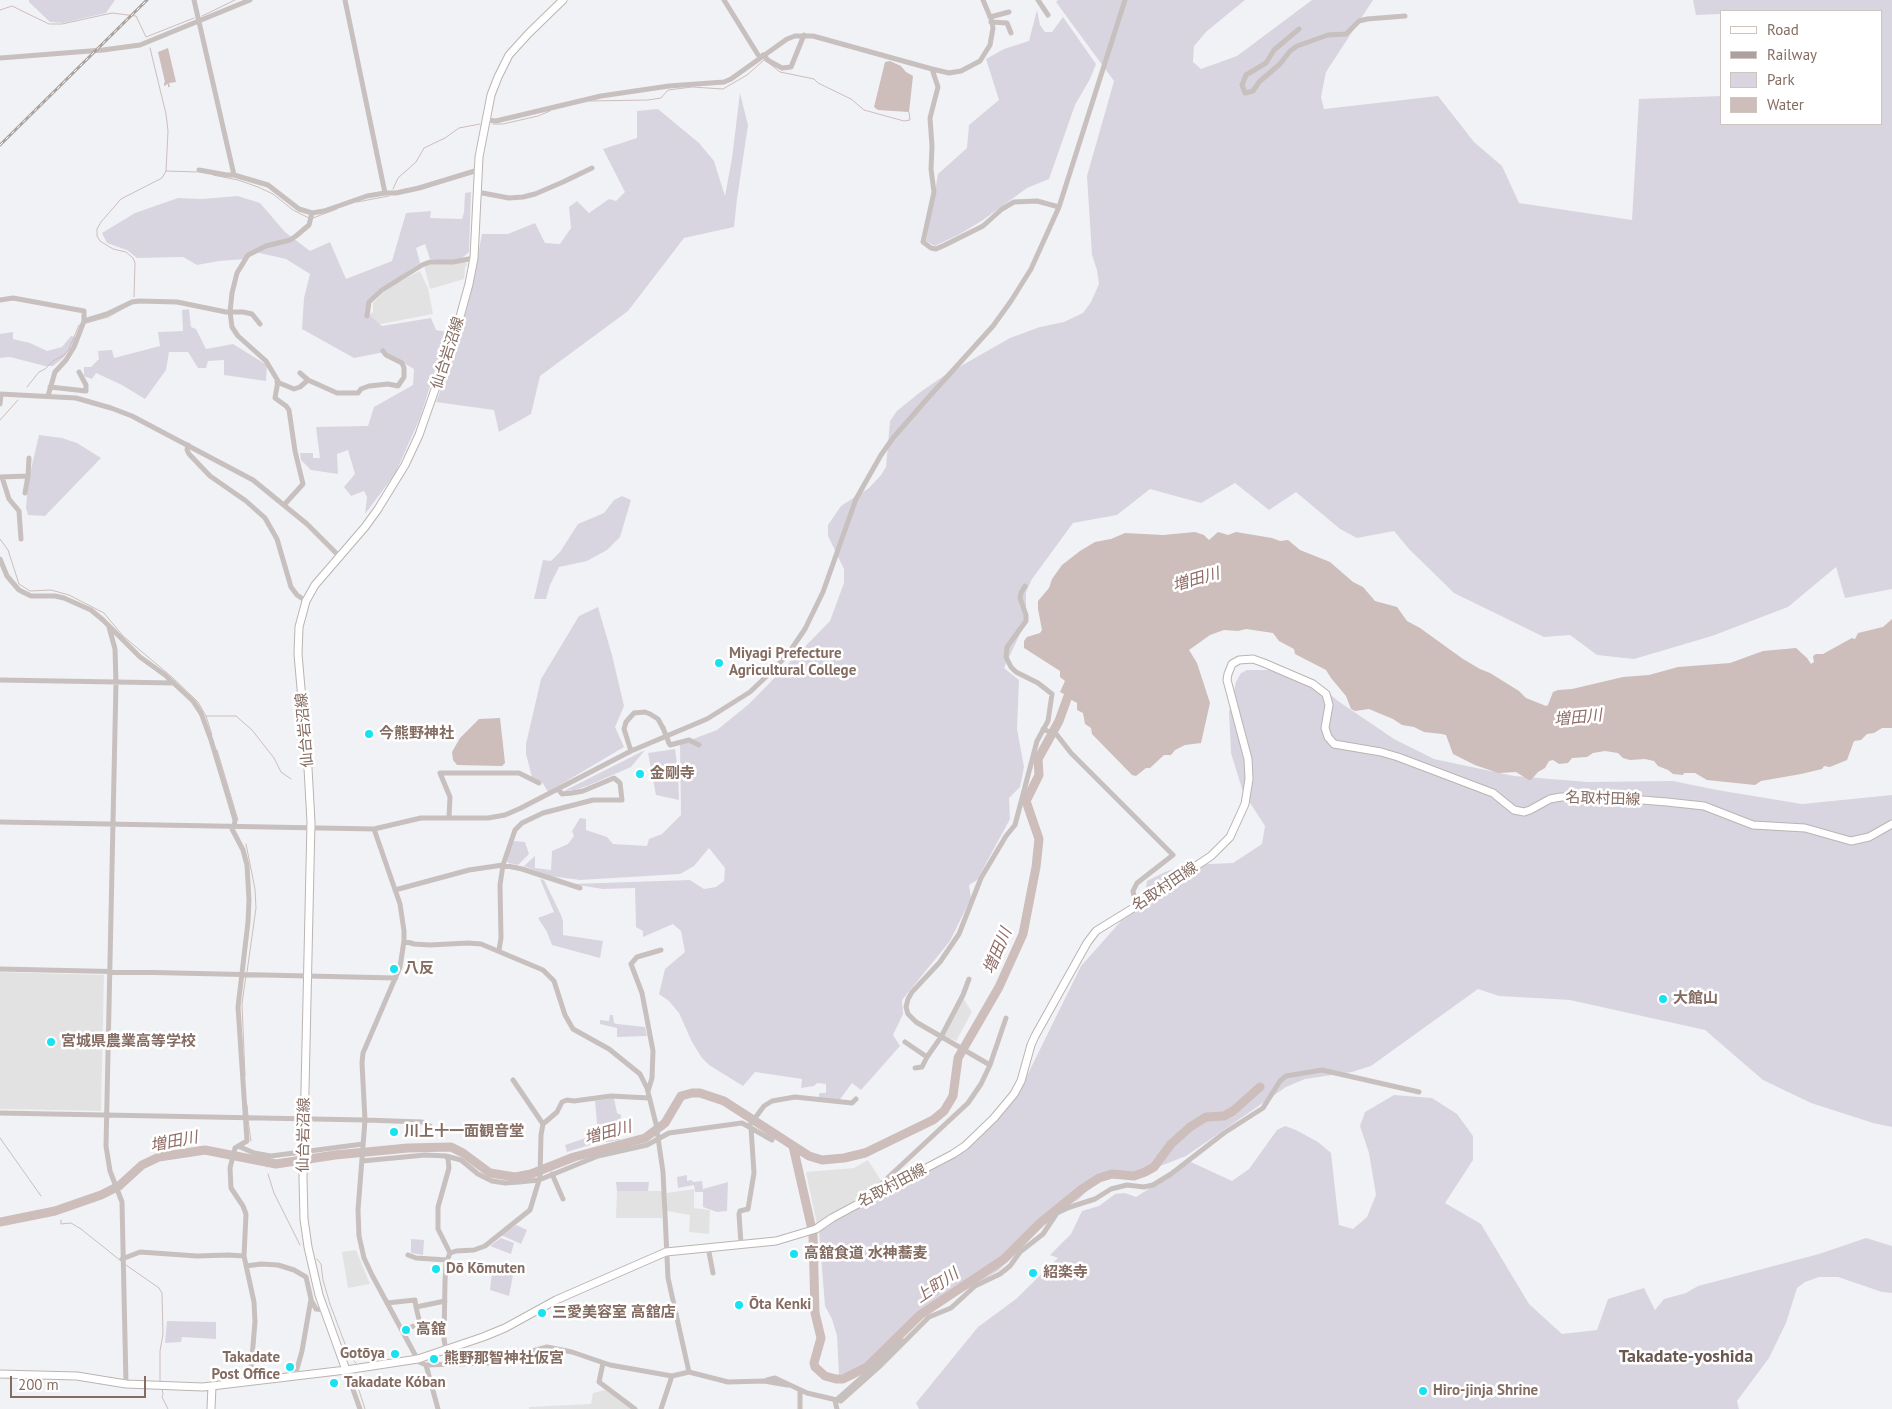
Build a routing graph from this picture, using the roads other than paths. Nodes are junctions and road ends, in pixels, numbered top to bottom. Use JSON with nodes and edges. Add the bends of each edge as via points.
{"nodes":[{"id":1,"x":194,"y":0,"type":"edge"},
{"id":2,"x":250,"y":0,"type":"edge"},
{"id":3,"x":345,"y":0,"type":"edge"},
{"id":4,"x":563,"y":0,"type":"edge"},
{"id":5,"x":724,"y":0,"type":"edge"},
{"id":6,"x":983,"y":0,"type":"edge"},
{"id":7,"x":1038,"y":0,"type":"edge"},
{"id":8,"x":1126,"y":0,"type":"edge"},
{"id":9,"x":1009,"y":12,"type":"dead end"},
{"id":10,"x":1048,"y":14,"type":"dead end"},
{"id":11,"x":1406,"y":16,"type":"dead end"},
{"id":12,"x":991,"y":20,"type":"junction"},
{"id":13,"x":200,"y":22,"type":"junction"},
{"id":14,"x":1299,"y":30,"type":"dead end"},
{"id":15,"x":1011,"y":33,"type":"dead end"},
{"id":16,"x":804,"y":35,"type":"junction"},
{"id":17,"x":762,"y":57,"type":"junction"},
{"id":18,"x":0,"y":58,"type":"edge"},
{"id":19,"x":932,"y":69,"type":"junction"},
{"id":20,"x":486,"y":120,"type":"junction"},
{"id":21,"x":592,"y":168,"type":"dead end"},
{"id":22,"x":199,"y":170,"type":"dead end"},
{"id":23,"x":478,"y":170,"type":"junction"},
{"id":24,"x":234,"y":175,"type":"junction"},
{"id":25,"x":477,"y":192,"type":"junction"},
{"id":26,"x":386,"y":193,"type":"junction"},
{"id":27,"x":1059,"y":207,"type":"junction"},
{"id":28,"x":312,"y":217,"type":"junction"},
{"id":29,"x":474,"y":258,"type":"junction"},
{"id":30,"x":0,"y":300,"type":"edge"},
{"id":31,"x":230,"y":312,"type":"junction"},
{"id":32,"x":367,"y":316,"type":"dead end"},
{"id":33,"x":84,"y":321,"type":"junction"},
{"id":34,"x":260,"y":324,"type":"dead end"},
{"id":35,"x":383,"y":351,"type":"dead end"},
{"id":36,"x":79,"y":372,"type":"dead end"},
{"id":37,"x":300,"y":373,"type":"dead end"},
{"id":38,"x":308,"y":380,"type":"junction"},
{"id":39,"x":277,"y":382,"type":"junction"},
{"id":40,"x":50,"y":386,"type":"junction"},
{"id":41,"x":86,"y":391,"type":"junction"},
{"id":42,"x":0,"y":394,"type":"edge"},
{"id":43,"x":48,"y":396,"type":"junction"},
{"id":44,"x":85,"y":400,"type":"junction"},
{"id":45,"x":0,"y":404,"type":"edge"},
{"id":46,"x":188,"y":445,"type":"junction"},
{"id":47,"x":29,"y":458,"type":"dead end"},
{"id":48,"x":28,"y":476,"type":"junction"},
{"id":49,"x":1,"y":477,"type":"edge"},
{"id":50,"x":25,"y":493,"type":"dead end"},
{"id":51,"x":284,"y":505,"type":"junction"},
{"id":52,"x":22,"y":539,"type":"dead end"},
{"id":53,"x":339,"y":556,"type":"junction"},
{"id":54,"x":0,"y":559,"type":"edge"},
{"id":55,"x":1025,"y":586,"type":"dead end"},
{"id":56,"x":306,"y":601,"type":"junction"},
{"id":57,"x":109,"y":627,"type":"junction"},
{"id":58,"x":0,"y":680,"type":"edge"},
{"id":59,"x":116,"y":683,"type":"junction"},
{"id":60,"x":175,"y":683,"type":"junction"},
{"id":61,"x":1043,"y":729,"type":"junction"},
{"id":62,"x":699,"y":745,"type":"dead end"},
{"id":63,"x":632,"y":751,"type":"junction"},
{"id":64,"x":538,"y":783,"type":"dead end"},
{"id":65,"x":558,"y":789,"type":"junction"},
{"id":66,"x":449,"y":817,"type":"junction"},
{"id":67,"x":0,"y":822,"type":"edge"},
{"id":68,"x":1892,"y":824,"type":"edge"},
{"id":69,"x":113,"y":825,"type":"junction"},
{"id":70,"x":233,"y":828,"type":"junction"},
{"id":71,"x":311,"y":829,"type":"junction"},
{"id":72,"x":374,"y":829,"type":"junction"},
{"id":73,"x":502,"y":865,"type":"junction"},
{"id":74,"x":580,"y":888,"type":"dead end"},
{"id":75,"x":395,"y":890,"type":"junction"},
{"id":76,"x":1138,"y":905,"type":"junction"},
{"id":77,"x":404,"y":941,"type":"junction"},
{"id":78,"x":499,"y":950,"type":"junction"},
{"id":79,"x":661,"y":950,"type":"dead end"},
{"id":80,"x":0,"y":969,"type":"edge"},
{"id":81,"x":110,"y":972,"type":"junction"},
{"id":82,"x":244,"y":974,"type":"junction"},
{"id":83,"x":308,"y":976,"type":"junction"},
{"id":84,"x":396,"y":978,"type":"junction"},
{"id":85,"x":969,"y":979,"type":"dead end"},
{"id":86,"x":1006,"y":1018,"type":"dead end"},
{"id":87,"x":941,"y":1037,"type":"junction"},
{"id":88,"x":905,"y":1042,"type":"dead end"},
{"id":89,"x":927,"y":1057,"type":"junction"},
{"id":90,"x":990,"y":1066,"type":"junction"},
{"id":91,"x":915,"y":1068,"type":"dead end"},
{"id":92,"x":513,"y":1080,"type":"dead end"},
{"id":93,"x":648,"y":1091,"type":"junction"},
{"id":94,"x":1420,"y":1092,"type":"dead end"},
{"id":95,"x":650,"y":1098,"type":"junction"},
{"id":96,"x":856,"y":1099,"type":"dead end"},
{"id":97,"x":0,"y":1113,"type":"edge"},
{"id":98,"x":107,"y":1116,"type":"junction"},
{"id":99,"x":247,"y":1118,"type":"junction"},
{"id":100,"x":305,"y":1119,"type":"junction"},
{"id":101,"x":365,"y":1120,"type":"junction"},
{"id":102,"x":543,"y":1124,"type":"junction"},
{"id":103,"x":430,"y":1126,"type":"dead end"},
{"id":104,"x":750,"y":1126,"type":"junction"},
{"id":105,"x":658,"y":1138,"type":"junction"},
{"id":106,"x":772,"y":1140,"type":"dead end"},
{"id":107,"x":363,"y":1145,"type":"junction"},
{"id":108,"x":236,"y":1147,"type":"junction"},
{"id":109,"x":304,"y":1151,"type":"junction"},
{"id":110,"x":446,"y":1156,"type":"junction"},
{"id":111,"x":362,"y":1160,"type":"junction"},
{"id":112,"x":552,"y":1174,"type":"junction"},
{"id":113,"x":540,"y":1178,"type":"junction"},
{"id":114,"x":871,"y":1197,"type":"junction"},
{"id":115,"x":563,"y":1199,"type":"dead end"},
{"id":116,"x":741,"y":1244,"type":"junction"},
{"id":117,"x":708,"y":1247,"type":"junction"},
{"id":118,"x":666,"y":1252,"type":"junction"},
{"id":119,"x":450,"y":1253,"type":"junction"},
{"id":120,"x":408,"y":1255,"type":"dead end"},
{"id":121,"x":244,"y":1256,"type":"junction"},
{"id":122,"x":447,"y":1260,"type":"junction"},
{"id":123,"x":122,"y":1261,"type":"junction"},
{"id":124,"x":246,"y":1266,"type":"junction"},
{"id":125,"x":713,"y":1274,"type":"dead end"},
{"id":126,"x":311,"y":1299,"type":"junction"},
{"id":127,"x":445,"y":1301,"type":"junction"},
{"id":128,"x":387,"y":1303,"type":"junction"},
{"id":129,"x":416,"y":1307,"type":"junction"},
{"id":130,"x":325,"y":1310,"type":"junction"},
{"id":131,"x":402,"y":1330,"type":"junction"},
{"id":132,"x":446,"y":1351,"type":"junction"},
{"id":133,"x":418,"y":1360,"type":"junction"},
{"id":134,"x":602,"y":1363,"type":"junction"},
{"id":135,"x":426,"y":1365,"type":"junction"},
{"id":136,"x":346,"y":1370,"type":"junction"},
{"id":137,"x":689,"y":1372,"type":"junction"},
{"id":138,"x":0,"y":1374,"type":"edge"},
{"id":139,"x":295,"y":1376,"type":"junction"},
{"id":140,"x":672,"y":1376,"type":"junction"},
{"id":141,"x":250,"y":1382,"type":"junction"},
{"id":142,"x":126,"y":1384,"type":"junction"},
{"id":143,"x":212,"y":1386,"type":"junction"},
{"id":144,"x":800,"y":1391,"type":"junction"},
{"id":145,"x":835,"y":1401,"type":"junction"},
{"id":146,"x":211,"y":1409,"type":"edge"},
{"id":147,"x":360,"y":1409,"type":"edge"},
{"id":148,"x":438,"y":1409,"type":"edge"},
{"id":149,"x":635,"y":1409,"type":"edge"},
{"id":150,"x":661,"y":1409,"type":"edge"},
{"id":151,"x":800,"y":1409,"type":"edge"},
{"id":152,"x":837,"y":1409,"type":"edge"}],
"edges":[{"from":1,"to":13,"type":"street"},
{"from":2,"to":13,"type":"street"},
{"from":3,"to":26,"type":"street"},
{"from":4,"to":20,"type":"main road","name":"仙台岩沼線","via":[[509,55],[498,77]]},
{"from":5,"to":17,"type":"street"},
{"from":6,"to":12,"type":"street"},
{"from":7,"to":10,"type":"street"},
{"from":8,"to":27,"type":"street"},
{"from":9,"to":12,"type":"street"},
{"from":11,"to":14,"type":"street","via":[[1368,18],[1359,21],[1346,34],[1328,35],[1297,46],[1258,82],[1253,91],[1245,93],[1242,85],[1246,76],[1266,63],[1274,50]]},
{"from":12,"to":15,"type":"street","via":[[1006,23]]},
{"from":12,"to":19,"type":"street","via":[[990,45],[980,61],[972,67],[949,73]]},
{"from":13,"to":18,"type":"street","via":[[131,47]]},
{"from":13,"to":24,"type":"street"},
{"from":16,"to":17,"type":"street","via":[[787,39]]},
{"from":16,"to":17,"type":"street","via":[[790,67],[782,68]]},
{"from":16,"to":19,"type":"street"},
{"from":17,"to":20,"type":"street","via":[[724,82],[601,96],[496,121]]},
{"from":19,"to":27,"type":"street","via":[[938,87],[930,118],[930,169],[934,192],[923,242],[936,249],[946,245],[984,226],[1014,202],[1037,201]]},
{"from":20,"to":23,"type":"main road","name":"仙台岩沼線"},
{"from":21,"to":25,"type":"street","via":[[535,194],[509,198]]},
{"from":22,"to":24,"type":"street"},
{"from":23,"to":25,"type":"main road","name":"仙台岩沼線"},
{"from":23,"to":26,"type":"street","via":[[419,188]]},
{"from":24,"to":28,"type":"street","via":[[268,185]]},
{"from":25,"to":29,"type":"main road","name":"仙台岩沼線"},
{"from":26,"to":28,"type":"street","via":[[367,196]]},
{"from":27,"to":63,"type":"street","via":[[1040,250],[1008,306],[893,438],[874,467],[856,499],[815,611],[788,654],[750,692],[722,711]]},
{"from":28,"to":31,"type":"street","via":[[296,236],[266,246],[248,255],[241,263]]},
{"from":29,"to":32,"type":"street","via":[[422,265],[369,302]]},
{"from":29,"to":53,"type":"main road","name":"仙台岩沼線","via":[[458,324],[419,436],[378,509]]},
{"from":30,"to":33,"type":"street","via":[[13,298],[84,311]]},
{"from":31,"to":33,"type":"street","via":[[177,302],[134,301]]},
{"from":31,"to":34,"type":"street","via":[[252,314]]},
{"from":31,"to":39,"type":"street","via":[[232,328],[266,361]]},
{"from":33,"to":40,"type":"street","via":[[74,347],[55,372]]},
{"from":35,"to":38,"type":"street","via":[[404,368],[404,377],[398,386],[369,386],[358,393],[337,393]]},
{"from":36,"to":41,"type":"street"},
{"from":37,"to":38,"type":"street"},
{"from":38,"to":39,"type":"street","via":[[294,389]]},
{"from":39,"to":51,"type":"street","via":[[274,397],[289,410],[297,464],[304,484]]},
{"from":40,"to":41,"type":"street"},
{"from":40,"to":43,"type":"street"},
{"from":41,"to":44,"type":"street"},
{"from":42,"to":43,"type":"street"},
{"from":42,"to":45,"type":"street"},
{"from":43,"to":44,"type":"street"},
{"from":44,"to":46,"type":"street","via":[[132,416]]},
{"from":46,"to":51,"type":"street","via":[[253,480]]},
{"from":46,"to":56,"type":"street","via":[[188,454],[199,465],[265,518],[277,539],[291,587]]},
{"from":47,"to":48,"type":"street"},
{"from":48,"to":49,"type":"street"},
{"from":48,"to":50,"type":"street"},
{"from":49,"to":52,"type":"street","via":[[9,498],[19,511]]},
{"from":51,"to":53,"type":"street"},
{"from":53,"to":56,"type":"main road","name":"仙台岩沼線"},
{"from":54,"to":57,"type":"street","via":[[7,576],[19,590],[31,596],[64,598],[91,610]]},
{"from":55,"to":61,"type":"street","via":[[1020,598],[1026,621],[1008,647],[1006,657],[1016,672],[1052,694],[1048,721]]},
{"from":56,"to":71,"type":"main road","name":"仙台岩沼線","via":[[298,647]]},
{"from":57,"to":59,"type":"street","via":[[115,649]]},
{"from":57,"to":60,"type":"street","via":[[140,658]]},
{"from":58,"to":59,"type":"street"},
{"from":59,"to":60,"type":"street"},
{"from":59,"to":69,"type":"street"},
{"from":60,"to":70,"type":"street","via":[[193,702],[206,724],[230,803]]},
{"from":61,"to":76,"type":"street","via":[[1057,735],[1173,855],[1137,883],[1133,891]]},
{"from":61,"to":87,"type":"street","via":[[1035,747],[1015,825],[981,878],[959,934],[908,999],[906,1007],[910,1017]]},
{"from":62,"to":63,"type":"street","bridge":true,"via":[[689,740],[670,746],[658,719],[645,712],[634,714],[626,722],[624,729]]},
{"from":63,"to":65,"type":"street"},
{"from":64,"to":66,"type":"street","via":[[519,773],[440,773],[450,797]]},
{"from":65,"to":66,"type":"street","via":[[504,815]]},
{"from":65,"to":73,"type":"street","via":[[562,794],[583,791],[614,778],[620,783],[622,800],[593,800],[543,813],[522,823],[515,830]]},
{"from":66,"to":72,"type":"street","via":[[421,818]]},
{"from":67,"to":69,"type":"street"},
{"from":68,"to":76,"type":"main road","name":"名取村田線","via":[[1869,837],[1851,841],[1805,828],[1753,824],[1704,806],[1667,802],[1561,797],[1524,812],[1514,810],[1493,793],[1398,757],[1334,744],[1325,728],[1329,705],[1326,694],[1312,684],[1245,658],[1232,664],[1227,680],[1248,759],[1249,779],[1238,822],[1211,856]]},
{"from":69,"to":70,"type":"street"},
{"from":69,"to":81,"type":"street"},
{"from":70,"to":71,"type":"street"},
{"from":70,"to":82,"type":"street","via":[[247,865],[249,900]]},
{"from":71,"to":72,"type":"street"},
{"from":71,"to":83,"type":"main road","name":"仙台岩沼線"},
{"from":72,"to":75,"type":"street"},
{"from":73,"to":74,"type":"street"},
{"from":73,"to":75,"type":"street","via":[[469,870]]},
{"from":73,"to":78,"type":"street"},
{"from":75,"to":77,"type":"street","via":[[403,920]]},
{"from":76,"to":114,"type":"main road","name":"名取村田線","via":[[1096,931],[1087,942],[1030,1045],[1021,1081],[994,1118],[953,1154]]},
{"from":77,"to":78,"type":"street","via":[[430,945],[478,944]]},
{"from":77,"to":84,"type":"street"},
{"from":78,"to":93,"type":"street","via":[[550,976],[573,1029],[609,1048],[640,1074]]},
{"from":79,"to":93,"type":"street","via":[[638,957],[632,964],[642,993],[653,1051]]},
{"from":80,"to":81,"type":"street"},
{"from":81,"to":82,"type":"street"},
{"from":81,"to":98,"type":"street"},
{"from":82,"to":83,"type":"street"},
{"from":82,"to":99,"type":"street","via":[[238,1007]]},
{"from":83,"to":84,"type":"street"},
{"from":83,"to":100,"type":"main road","name":"仙台岩沼線"},
{"from":84,"to":101,"type":"street","via":[[363,1053]]},
{"from":85,"to":87,"type":"street"},
{"from":86,"to":90,"type":"street"},
{"from":87,"to":89,"type":"street"},
{"from":87,"to":90,"type":"street"},
{"from":88,"to":89,"type":"street"},
{"from":89,"to":91,"type":"street","via":[[922,1067]]},
{"from":90,"to":114,"type":"street","via":[[968,1102]]},
{"from":92,"to":102,"type":"street"},
{"from":93,"to":95,"type":"street"},
{"from":94,"to":145,"type":"street","via":[[1333,1071],[1286,1076],[1264,1108],[1224,1132],[1153,1185],[1111,1189],[1095,1199],[1057,1213],[1043,1234],[1020,1252],[1010,1266],[975,1286],[951,1308],[930,1316],[841,1401]]},
{"from":95,"to":102,"type":"street","via":[[611,1096],[567,1100]]},
{"from":95,"to":105,"type":"street"},
{"from":96,"to":104,"type":"street","via":[[852,1103],[788,1098],[768,1102]]},
{"from":97,"to":98,"type":"street"},
{"from":98,"to":99,"type":"street"},
{"from":98,"to":123,"type":"street","via":[[107,1160],[122,1202]]},
{"from":99,"to":100,"type":"street"},
{"from":99,"to":108,"type":"street","via":[[247,1141]]},
{"from":100,"to":101,"type":"street"},
{"from":100,"to":109,"type":"main road","name":"仙台岩沼線"},
{"from":101,"to":103,"type":"street","via":[[422,1122]]},
{"from":101,"to":107,"type":"street"},
{"from":102,"to":113,"type":"street"},
{"from":104,"to":105,"type":"street","via":[[742,1123],[677,1131]]},
{"from":104,"to":106,"type":"street"},
{"from":104,"to":116,"type":"street","via":[[754,1173],[748,1209],[739,1214]]},
{"from":105,"to":112,"type":"street","via":[[638,1148],[598,1156]]},
{"from":105,"to":118,"type":"street","via":[[663,1172]]},
{"from":107,"to":109,"type":"street"},
{"from":107,"to":111,"type":"street"},
{"from":108,"to":109,"type":"street","via":[[271,1156]]},
{"from":108,"to":121,"type":"street","via":[[231,1162],[231,1188],[246,1214]]},
{"from":109,"to":130,"type":"main road","name":"仙台岩沼線","via":[[304,1219]]},
{"from":110,"to":111,"type":"street"},
{"from":110,"to":113,"type":"street","via":[[461,1160],[478,1174],[496,1182]]},
{"from":110,"to":119,"type":"street","via":[[449,1168],[438,1207],[438,1229]]},
{"from":111,"to":128,"type":"street","via":[[358,1210],[360,1245]]},
{"from":112,"to":113,"type":"street"},
{"from":112,"to":115,"type":"street"},
{"from":113,"to":119,"type":"street","via":[[527,1213],[485,1246]]},
{"from":114,"to":116,"type":"main road","name":"名取村田線","via":[[811,1231],[776,1241]]},
{"from":116,"to":117,"type":"main road","name":"名取村田線"},
{"from":117,"to":118,"type":"main road","name":"名取村田線"},
{"from":117,"to":125,"type":"street"},
{"from":118,"to":132,"type":"main road","name":"名取村田線","via":[[556,1300],[505,1328]]},
{"from":118,"to":137,"type":"street","via":[[668,1278]]},
{"from":119,"to":122,"type":"street"},
{"from":120,"to":122,"type":"street"},
{"from":121,"to":123,"type":"street","via":[[140,1252]]},
{"from":121,"to":124,"type":"street"},
{"from":122,"to":127,"type":"street"},
{"from":123,"to":142,"type":"street"},
{"from":124,"to":126,"type":"street","via":[[278,1264],[294,1270],[306,1277]]},
{"from":124,"to":141,"type":"street","via":[[255,1314]]},
{"from":126,"to":130,"type":"street","via":[[316,1309]]},
{"from":126,"to":139,"type":"street"},
{"from":127,"to":129,"type":"street"},
{"from":127,"to":132,"type":"street"},
{"from":128,"to":129,"type":"street","via":[[415,1300]]},
{"from":128,"to":131,"type":"street"},
{"from":129,"to":131,"type":"street","via":[[423,1324]]},
{"from":130,"to":136,"type":"main road","name":"仙台岩沼線"},
{"from":131,"to":133,"type":"street"},
{"from":132,"to":133,"type":"main road","name":"名取村田線"},
{"from":133,"to":135,"type":"street"},
{"from":133,"to":136,"type":"main road","name":"名取村田線"},
{"from":134,"to":135,"type":"street","via":[[548,1347],[488,1363]]},
{"from":134,"to":140,"type":"street"},
{"from":134,"to":149,"type":"street","via":[[599,1382]]},
{"from":135,"to":148,"type":"street"},
{"from":136,"to":139,"type":"main road"},
{"from":136,"to":147,"type":"street"},
{"from":137,"to":140,"type":"street"},
{"from":137,"to":144,"type":"street","via":[[728,1382],[775,1378]]},
{"from":138,"to":142,"type":"main road","via":[[77,1376]]},
{"from":139,"to":141,"type":"main road"},
{"from":140,"to":150,"type":"street"},
{"from":141,"to":143,"type":"main road"},
{"from":142,"to":143,"type":"main road"},
{"from":143,"to":146,"type":"main road"},
{"from":144,"to":145,"type":"street"},
{"from":144,"to":151,"type":"street"},
{"from":145,"to":152,"type":"street"}]}
